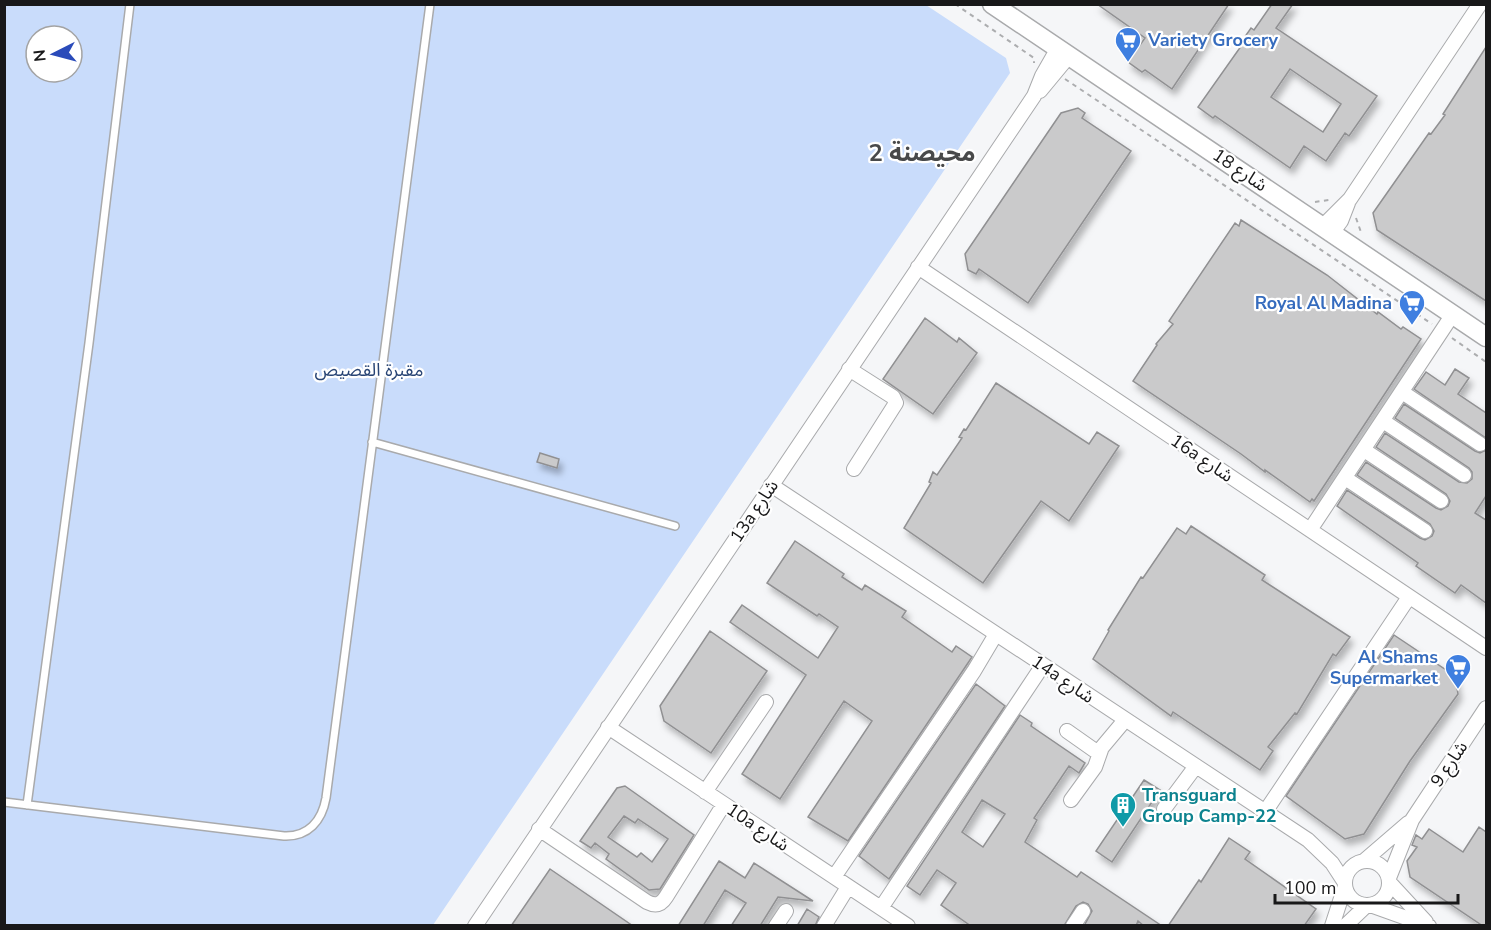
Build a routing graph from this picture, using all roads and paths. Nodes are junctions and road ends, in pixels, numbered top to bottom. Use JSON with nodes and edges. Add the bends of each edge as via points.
{"nodes":[{"id":1,"x":130,"y":4,"type":"edge"},
{"id":2,"x":430,"y":4,"type":"edge"},
{"id":3,"x":955,"y":4,"type":"edge"},
{"id":4,"x":992,"y":4,"type":"edge"},
{"id":5,"x":1480,"y":4,"type":"edge"},
{"id":6,"x":1064,"y":52,"type":"junction"},
{"id":7,"x":1064,"y":78,"type":"dead end"},
{"id":8,"x":1036,"y":90,"type":"junction"},
{"id":9,"x":1307,"y":197,"type":"dead end"},
{"id":10,"x":1350,"y":199,"type":"junction"},
{"id":11,"x":1328,"y":230,"type":"junction"},
{"id":12,"x":1362,"y":235,"type":"dead end"},
{"id":13,"x":918,"y":267,"type":"junction"},
{"id":14,"x":1453,"y":314,"type":"junction"},
{"id":15,"x":1442,"y":331,"type":"junction"},
{"id":16,"x":1486,"y":337,"type":"edge"},
{"id":17,"x":1486,"y":362,"type":"edge"},
{"id":18,"x":849,"y":369,"type":"junction"},
{"id":19,"x":1402,"y":392,"type":"junction"},
{"id":20,"x":1383,"y":421,"type":"junction"},
{"id":21,"x":372,"y":442,"type":"junction"},
{"id":22,"x":1480,"y":444,"type":"dead end"},
{"id":23,"x":1364,"y":450,"type":"junction"},
{"id":24,"x":854,"y":469,"type":"dead end"},
{"id":25,"x":1464,"y":475,"type":"dead end"},
{"id":26,"x":1345,"y":478,"type":"junction"},
{"id":27,"x":771,"y":485,"type":"junction"},
{"id":28,"x":1441,"y":501,"type":"dead end"},
{"id":29,"x":675,"y":526,"type":"dead end"},
{"id":30,"x":1310,"y":530,"type":"junction"},
{"id":31,"x":1425,"y":531,"type":"dead end"},
{"id":32,"x":1409,"y":597,"type":"junction"},
{"id":33,"x":996,"y":634,"type":"junction"},
{"id":34,"x":1486,"y":648,"type":"edge"},
{"id":35,"x":1043,"y":665,"type":"junction"},
{"id":36,"x":766,"y":702,"type":"dead end"},
{"id":37,"x":1486,"y":708,"type":"edge"},
{"id":38,"x":1125,"y":720,"type":"junction"},
{"id":39,"x":608,"y":727,"type":"junction"},
{"id":40,"x":1067,"y":731,"type":"dead end"},
{"id":41,"x":1101,"y":750,"type":"junction"},
{"id":42,"x":1196,"y":766,"type":"junction"},
{"id":43,"x":705,"y":792,"type":"junction"},
{"id":44,"x":1071,"y":800,"type":"dead end"},
{"id":45,"x":4,"y":801,"type":"edge"},
{"id":46,"x":724,"y":804,"type":"junction"},
{"id":47,"x":27,"y":805,"type":"junction"},
{"id":48,"x":1164,"y":809,"type":"dead end"},
{"id":49,"x":1265,"y":812,"type":"junction"},
{"id":50,"x":1412,"y":819,"type":"junction"},
{"id":51,"x":539,"y":829,"type":"junction"},
{"id":52,"x":1365,"y":861,"type":"junction"},
{"id":53,"x":834,"y":878,"type":"junction"},
{"id":54,"x":1389,"y":880,"type":"junction"},
{"id":55,"x":1345,"y":885,"type":"junction"},
{"id":56,"x":848,"y":887,"type":"junction"},
{"id":57,"x":1368,"y":905,"type":"junction"},
{"id":58,"x":881,"y":908,"type":"junction"},
{"id":59,"x":786,"y":911,"type":"dead end"},
{"id":60,"x":1083,"y":911,"type":"dead end"},
{"id":61,"x":1428,"y":925,"type":"edge"},
{"id":62,"x":475,"y":926,"type":"edge"},
{"id":63,"x":776,"y":926,"type":"edge"},
{"id":64,"x":824,"y":926,"type":"edge"},
{"id":65,"x":908,"y":926,"type":"edge"},
{"id":66,"x":1073,"y":926,"type":"edge"},
{"id":67,"x":1332,"y":926,"type":"edge"},
{"id":68,"x":1345,"y":926,"type":"edge"}],
"edges":[{"from":1,"to":47,"type":"lane"},
{"from":2,"to":21,"type":"lane"},
{"from":3,"to":8,"type":"path","via":[[1035,58]]},
{"from":4,"to":6,"type":"street","name":"شارع 18"},
{"from":5,"to":10,"type":"street"},
{"from":6,"to":8,"type":"street","name":"13a شارع","via":[[1044,88]]},
{"from":6,"to":11,"type":"street","name":"شارع 18"},
{"from":7,"to":15,"type":"path"},
{"from":8,"to":13,"type":"street","name":"13a شارع"},
{"from":9,"to":10,"type":"path","via":[[1316,203],[1326,202],[1343,193]]},
{"from":10,"to":11,"type":"street","via":[[1343,217]]},
{"from":10,"to":12,"type":"path"},
{"from":11,"to":14,"type":"street","name":"شارع 18"},
{"from":13,"to":18,"type":"street","name":"13a شارع"},
{"from":13,"to":30,"type":"street","name":"16a شارع"},
{"from":14,"to":15,"type":"street"},
{"from":14,"to":16,"type":"street","name":"شارع 18"},
{"from":15,"to":17,"type":"path"},
{"from":15,"to":19,"type":"street"},
{"from":18,"to":24,"type":"street","via":[[893,397],[896,403]]},
{"from":18,"to":27,"type":"street","name":"13a شارع"},
{"from":19,"to":20,"type":"street"},
{"from":19,"to":22,"type":"street"},
{"from":20,"to":23,"type":"street"},
{"from":20,"to":25,"type":"street"},
{"from":21,"to":29,"type":"lane"},
{"from":21,"to":47,"type":"lane","via":[[324,806],[315,824],[298,835],[284,836]]},
{"from":23,"to":26,"type":"street"},
{"from":23,"to":28,"type":"street"},
{"from":26,"to":30,"type":"street"},
{"from":26,"to":31,"type":"street"},
{"from":27,"to":33,"type":"street","name":"14a شارع"},
{"from":27,"to":39,"type":"street","name":"13a شارع"},
{"from":30,"to":32,"type":"street","name":"16a شارع"},
{"from":32,"to":34,"type":"street","name":"16a شارع"},
{"from":32,"to":49,"type":"street"},
{"from":33,"to":35,"type":"street","name":"14a شارع"},
{"from":33,"to":53,"type":"street"},
{"from":35,"to":38,"type":"street","name":"14a شارع"},
{"from":35,"to":58,"type":"street"},
{"from":36,"to":43,"type":"street"},
{"from":37,"to":50,"type":"street","name":"شارع 9"},
{"from":38,"to":41,"type":"street"},
{"from":38,"to":42,"type":"street","name":"14a شارع"},
{"from":39,"to":43,"type":"street","name":"10a شارع"},
{"from":39,"to":51,"type":"street","name":"13a شارع"},
{"from":40,"to":41,"type":"street","via":[[1094,750]]},
{"from":41,"to":44,"type":"street","via":[[1095,767]]},
{"from":42,"to":48,"type":"street"},
{"from":42,"to":49,"type":"street","name":"14a شارع"},
{"from":43,"to":46,"type":"street","name":"10a شارع"},
{"from":45,"to":47,"type":"lane"},
{"from":46,"to":51,"type":"street","via":[[663,901],[655,904]]},
{"from":46,"to":53,"type":"street","name":"10a شارع"},
{"from":49,"to":55,"type":"street","name":"14a شارع","via":[[1316,846]]},
{"from":50,"to":52,"type":"street","name":"شارع 9"},
{"from":50,"to":54,"type":"street","name":"شارع 9"},
{"from":51,"to":62,"type":"street","name":"13a شارع"},
{"from":52,"to":54,"type":"street","via":[[1382,866]]},
{"from":52,"to":55,"type":"street","via":[[1350,868]]},
{"from":53,"to":56,"type":"street","name":"10a شارع"},
{"from":54,"to":57,"type":"street","via":[[1384,897]]},
{"from":54,"to":61,"type":"street"},
{"from":55,"to":57,"type":"street","via":[[1351,898]]},
{"from":55,"to":67,"type":"street"},
{"from":56,"to":58,"type":"street","name":"10a شارع"},
{"from":56,"to":64,"type":"street"},
{"from":57,"to":61,"type":"street"},
{"from":57,"to":68,"type":"street"},
{"from":58,"to":65,"type":"street","name":"10a شارع"},
{"from":59,"to":63,"type":"street"},
{"from":60,"to":66,"type":"street"}]}
